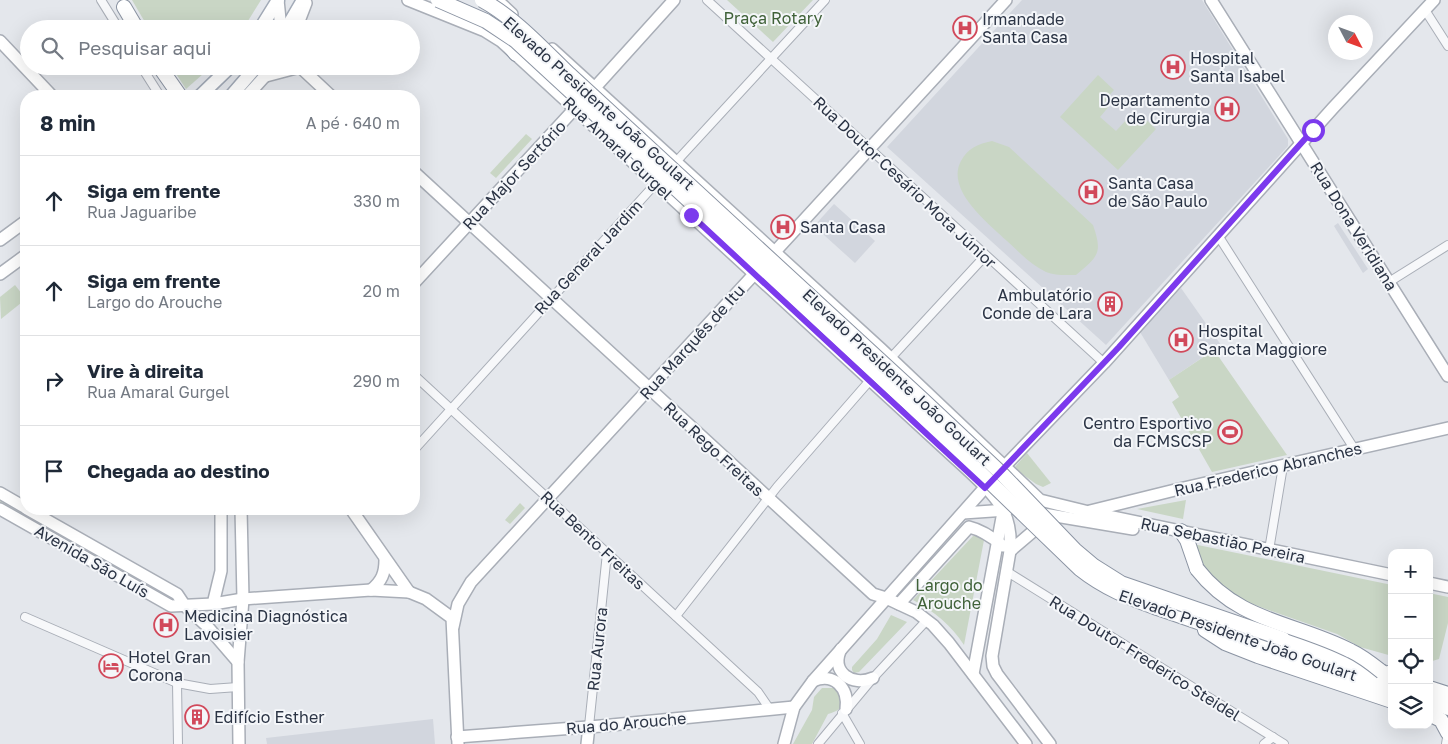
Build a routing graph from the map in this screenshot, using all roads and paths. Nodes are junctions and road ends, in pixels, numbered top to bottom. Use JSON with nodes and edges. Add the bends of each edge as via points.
{"nodes":[{"id":1,"x":101,"y":0,"type":"edge"},
{"id":2,"x":278,"y":0,"type":"edge"},
{"id":3,"x":303,"y":0,"type":"edge"},
{"id":4,"x":308,"y":0,"type":"edge"},
{"id":5,"x":408,"y":0,"type":"edge"},
{"id":6,"x":438,"y":0,"type":"edge"},
{"id":7,"x":455,"y":0,"type":"edge"},
{"id":8,"x":674,"y":0,"type":"edge"},
{"id":9,"x":707,"y":0,"type":"edge"},
{"id":10,"x":825,"y":0,"type":"edge"},
{"id":11,"x":1211,"y":0,"type":"edge"},
{"id":12,"x":1434,"y":0,"type":"edge"},
{"id":13,"x":495,"y":2,"type":"edge"},
{"id":14,"x":1001,"y":2,"type":"edge"},
{"id":15,"x":124,"y":7,"type":"dead end"},
{"id":16,"x":1425,"y":10,"type":"junction"},
{"id":17,"x":113,"y":20,"type":"edge"},
{"id":18,"x":132,"y":20,"type":"edge"},
{"id":19,"x":266,"y":20,"type":"edge"},
{"id":20,"x":280,"y":20,"type":"edge"},
{"id":21,"x":291,"y":20,"type":"edge"},
{"id":22,"x":300,"y":20,"type":"edge"},
{"id":23,"x":0,"y":41,"type":"edge"},
{"id":24,"x":1448,"y":46,"type":"edge"},
{"id":25,"x":516,"y":54,"type":"junction"},
{"id":26,"x":772,"y":58,"type":"junction"},
{"id":27,"x":20,"y":62,"type":"edge"},
{"id":28,"x":32,"y":75,"type":"edge"},
{"id":29,"x":147,"y":75,"type":"edge"},
{"id":30,"x":165,"y":75,"type":"edge"},
{"id":31,"x":222,"y":75,"type":"edge"},
{"id":32,"x":256,"y":75,"type":"edge"},
{"id":33,"x":259,"y":75,"type":"edge"},
{"id":34,"x":309,"y":75,"type":"edge"},
{"id":35,"x":595,"y":87,"type":"junction"},
{"id":36,"x":46,"y":90,"type":"edge"},
{"id":37,"x":156,"y":90,"type":"edge"},
{"id":38,"x":176,"y":90,"type":"edge"},
{"id":39,"x":206,"y":90,"type":"edge"},
{"id":40,"x":238,"y":90,"type":"edge"},
{"id":41,"x":250,"y":90,"type":"edge"},
{"id":42,"x":325,"y":90,"type":"edge"},
{"id":43,"x":575,"y":108,"type":"junction"},
{"id":44,"x":1301,"y":143,"type":"junction"},
{"id":45,"x":870,"y":149,"type":"junction"},
{"id":46,"x":676,"y":161,"type":"junction"},
{"id":47,"x":420,"y":181,"type":"edge"},
{"id":48,"x":656,"y":183,"type":"junction"},
{"id":49,"x":469,"y":223,"type":"junction"},
{"id":50,"x":20,"y":225,"type":"edge"},
{"id":51,"x":1218,"y":237,"type":"junction"},
{"id":52,"x":0,"y":240,"type":"edge"},
{"id":53,"x":1448,"y":245,"type":"edge"},
{"id":54,"x":775,"y":252,"type":"junction"},
{"id":55,"x":985,"y":256,"type":"junction"},
{"id":56,"x":20,"y":259,"type":"edge"},
{"id":57,"x":0,"y":274,"type":"edge"},
{"id":58,"x":754,"y":274,"type":"junction"},
{"id":59,"x":420,"y":276,"type":"edge"},
{"id":60,"x":1389,"y":282,"type":"junction"},
{"id":61,"x":550,"y":298,"type":"junction"},
{"id":62,"x":890,"y":358,"type":"junction"},
{"id":63,"x":1104,"y":363,"type":"junction"},
{"id":64,"x":1448,"y":376,"type":"edge"},
{"id":65,"x":870,"y":380,"type":"junction"},
{"id":66,"x":420,"y":381,"type":"edge"},
{"id":67,"x":649,"y":389,"type":"junction"},
{"id":68,"x":451,"y":409,"type":"junction"},
{"id":69,"x":1448,"y":428,"type":"edge"},
{"id":70,"x":420,"y":443,"type":"edge"},
{"id":71,"x":1355,"y":450,"type":"junction"},
{"id":72,"x":1005,"y":466,"type":"junction"},
{"id":73,"x":1283,"y":466,"type":"junction"},
{"id":74,"x":985,"y":488,"type":"junction"},
{"id":75,"x":0,"y":494,"type":"edge"},
{"id":76,"x":548,"y":499,"type":"junction"},
{"id":77,"x":767,"y":499,"type":"junction"},
{"id":78,"x":20,"y":504,"type":"edge"},
{"id":79,"x":0,"y":509,"type":"edge"},
{"id":80,"x":1003,"y":510,"type":"junction"},
{"id":81,"x":1089,"y":512,"type":"junction"},
{"id":82,"x":962,"y":513,"type":"junction"},
{"id":83,"x":39,"y":515,"type":"edge"},
{"id":84,"x":221,"y":515,"type":"edge"},
{"id":85,"x":241,"y":515,"type":"edge"},
{"id":86,"x":357,"y":515,"type":"edge"},
{"id":87,"x":1054,"y":517,"type":"junction"},
{"id":88,"x":1174,"y":530,"type":"junction"},
{"id":89,"x":998,"y":542,"type":"junction"},
{"id":90,"x":1269,"y":550,"type":"junction"},
{"id":91,"x":1010,"y":551,"type":"junction"},
{"id":92,"x":607,"y":553,"type":"junction"},
{"id":93,"x":385,"y":560,"type":"junction"},
{"id":94,"x":1006,"y":571,"type":"junction"},
{"id":95,"x":1388,"y":575,"type":"edge"},
{"id":96,"x":1433,"y":584,"type":"edge"},
{"id":97,"x":1448,"y":587,"type":"edge"},
{"id":98,"x":372,"y":590,"type":"junction"},
{"id":99,"x":409,"y":592,"type":"junction"},
{"id":100,"x":886,"y":598,"type":"junction"},
{"id":101,"x":243,"y":599,"type":"junction"},
{"id":102,"x":213,"y":604,"type":"junction"},
{"id":103,"x":899,"y":604,"type":"junction"},
{"id":104,"x":185,"y":606,"type":"junction"},
{"id":105,"x":676,"y":616,"type":"junction"},
{"id":106,"x":24,"y":617,"type":"dead end"},
{"id":107,"x":927,"y":620,"type":"junction"},
{"id":108,"x":1192,"y":621,"type":"junction"},
{"id":109,"x":453,"y":627,"type":"junction"},
{"id":110,"x":842,"y":647,"type":"junction"},
{"id":111,"x":238,"y":662,"type":"junction"},
{"id":112,"x":994,"y":670,"type":"junction"},
{"id":113,"x":972,"y":674,"type":"junction"},
{"id":114,"x":1387,"y":674,"type":"edge"},
{"id":115,"x":873,"y":678,"type":"junction"},
{"id":116,"x":813,"y":680,"type":"junction"},
{"id":117,"x":176,"y":683,"type":"junction"},
{"id":118,"x":238,"y":687,"type":"junction"},
{"id":119,"x":1388,"y":688,"type":"edge"},
{"id":120,"x":1433,"y":689,"type":"edge"},
{"id":121,"x":1448,"y":694,"type":"edge"},
{"id":122,"x":1388,"y":700,"type":"edge"},
{"id":123,"x":1433,"y":702,"type":"edge"},
{"id":124,"x":1020,"y":705,"type":"junction"},
{"id":125,"x":794,"y":707,"type":"junction"},
{"id":126,"x":769,"y":708,"type":"junction"},
{"id":127,"x":1448,"y":708,"type":"edge"},
{"id":128,"x":844,"y":711,"type":"junction"},
{"id":129,"x":1433,"y":716,"type":"edge"},
{"id":130,"x":589,"y":726,"type":"junction"},
{"id":131,"x":1018,"y":733,"type":"junction"},
{"id":132,"x":1448,"y":733,"type":"edge"},
{"id":133,"x":1274,"y":737,"type":"junction"},
{"id":134,"x":458,"y":740,"type":"edge"},
{"id":135,"x":178,"y":744,"type":"edge"},
{"id":136,"x":239,"y":744,"type":"edge"},
{"id":137,"x":587,"y":744,"type":"edge"},
{"id":138,"x":784,"y":744,"type":"edge"},
{"id":139,"x":818,"y":744,"type":"edge"},
{"id":140,"x":860,"y":744,"type":"edge"},
{"id":141,"x":1026,"y":744,"type":"edge"},
{"id":142,"x":1050,"y":744,"type":"edge"},
{"id":143,"x":1264,"y":744,"type":"edge"},
{"id":144,"x":1284,"y":744,"type":"edge"},
{"id":145,"x":1446,"y":744,"type":"edge"}],
"edges":[{"from":1,"to":17,"type":"street"},
{"from":2,"to":19,"type":"main road"},
{"from":2,"to":20,"type":"street"},
{"from":3,"to":21,"type":"main road"},
{"from":4,"to":22,"type":"street"},
{"from":5,"to":25,"type":"street","name":"Rua Amaral Gurgel","via":[[485,31]]},
{"from":6,"to":108,"type":"highway","name":"Elevado Presidente João Goulart","bridge":true,"via":[[486,21],[516,41],[906,401],[1080,570],[1113,591]]},
{"from":7,"to":25,"type":"highway","via":[[494,26]]},
{"from":8,"to":35,"type":"street","name":"Rua Major Sertório"},
{"from":9,"to":26,"type":"street","name":"Rua Doutor Cesário Mota Júnior"},
{"from":10,"to":26,"type":"street","name":"Rua General Jardim"},
{"from":11,"to":44,"type":"street","name":"Rua Dona Veridiana"},
{"from":12,"to":16,"type":"street"},
{"from":13,"to":35,"type":"street","name":"Rua Amaral Gurgel"},
{"from":13,"to":114,"type":"highway","name":"Elevado Presidente João Goulart","bridge":true,"via":[[568,74],[929,405],[1094,566],[1121,583]]},
{"from":14,"to":45,"type":"street","name":"Rua Marquês de Itu"},
{"from":15,"to":18,"type":"highway"},
{"from":16,"to":24,"type":"street"},
{"from":16,"to":44,"type":"street"},
{"from":23,"to":27,"type":"street"},
{"from":25,"to":43,"type":"street","name":"Rua Amaral Gurgel"},
{"from":26,"to":45,"type":"street","name":"Rua Doutor Cesário Mota Júnior"},
{"from":26,"to":46,"type":"street","name":"Rua General Jardim"},
{"from":28,"to":36,"type":"street"},
{"from":29,"to":37,"type":"street"},
{"from":30,"to":38,"type":"highway"},
{"from":31,"to":39,"type":"main road"},
{"from":32,"to":40,"type":"main road"},
{"from":33,"to":41,"type":"street"},
{"from":34,"to":42,"type":"street"},
{"from":35,"to":43,"type":"street","name":"Rua Major Sertório"},
{"from":35,"to":46,"type":"street","name":"Rua Amaral Gurgel"},
{"from":43,"to":48,"type":"street","name":"Rua Amaral Gurgel"},
{"from":43,"to":49,"type":"street","name":"Rua Major Sertório"},
{"from":44,"to":51,"type":"street"},
{"from":44,"to":60,"type":"street","name":"Rua Dona Veridiana"},
{"from":45,"to":54,"type":"street","name":"Rua Marquês de Itu"},
{"from":45,"to":55,"type":"street","name":"Rua Doutor Cesário Mota Júnior"},
{"from":46,"to":48,"type":"street","name":"Rua General Jardim"},
{"from":46,"to":54,"type":"street","name":"Rua Amaral Gurgel"},
{"from":47,"to":49,"type":"street","name":"Rua Rego Freitas"},
{"from":48,"to":58,"type":"street","name":"Rua Amaral Gurgel"},
{"from":48,"to":61,"type":"street","name":"Rua General Jardim"},
{"from":49,"to":59,"type":"street","name":"Rua Major Sertório"},
{"from":49,"to":61,"type":"street","name":"Rua Rego Freitas"},
{"from":50,"to":52,"type":"street"},
{"from":51,"to":63,"type":"street"},
{"from":51,"to":71,"type":"street"},
{"from":53,"to":60,"type":"street"},
{"from":54,"to":58,"type":"street","name":"Rua Marquês de Itu"},
{"from":54,"to":62,"type":"street","name":"Rua Amaral Gurgel"},
{"from":55,"to":62,"type":"street"},
{"from":55,"to":63,"type":"street","name":"Rua Doutor Cesário Mota Júnior"},
{"from":56,"to":57,"type":"street"},
{"from":58,"to":65,"type":"street","name":"Rua Amaral Gurgel"},
{"from":58,"to":67,"type":"street","name":"Rua Marquês de Itu"},
{"from":60,"to":64,"type":"street","name":"Rua Dona Veridiana"},
{"from":61,"to":67,"type":"street","name":"Rua Rego Freitas"},
{"from":61,"to":68,"type":"street","name":"Rua General Jardim"},
{"from":62,"to":65,"type":"street"},
{"from":62,"to":72,"type":"street","name":"Rua Amaral Gurgel"},
{"from":63,"to":72,"type":"street"},
{"from":65,"to":74,"type":"street","name":"Rua Amaral Gurgel"},
{"from":65,"to":77,"type":"street"},
{"from":66,"to":68,"type":"street","name":"Rua Bento Freitas"},
{"from":67,"to":76,"type":"street","name":"Rua Marquês de Itu"},
{"from":67,"to":77,"type":"street","name":"Rua Rego Freitas"},
{"from":68,"to":70,"type":"street","name":"Rua General Jardim"},
{"from":68,"to":76,"type":"street","name":"Rua Bento Freitas"},
{"from":69,"to":71,"type":"street","name":"Rua Frederico Abranches"},
{"from":71,"to":73,"type":"street","name":"Rua Frederico Abranches"},
{"from":72,"to":74,"type":"street"},
{"from":72,"to":81,"type":"street","name":"Rua Sebastião Pereira","via":[[1040,500]]},
{"from":73,"to":81,"type":"street","name":"Rua Frederico Abranches"},
{"from":73,"to":90,"type":"street"},
{"from":74,"to":80,"type":"street"},
{"from":74,"to":82,"type":"street"},
{"from":75,"to":78,"type":"street","name":"Avenida São Luís"},
{"from":76,"to":92,"type":"street","name":"Rua Bento Freitas"},
{"from":76,"to":109,"type":"street","name":"Rua Marquês de Itu","via":[[471,582],[458,604]]},
{"from":77,"to":100,"type":"street","name":"Rua Rego Freitas","via":[[873,594]]},
{"from":77,"to":105,"type":"street"},
{"from":79,"to":104,"type":"street","name":"Avenida São Luís","via":[[171,606]]},
{"from":80,"to":82,"type":"street"},
{"from":80,"to":87,"type":"street","via":[[1023,510]]},
{"from":80,"to":89,"type":"street"},
{"from":80,"to":91,"type":"street","via":[[1010,530]]},
{"from":81,"to":88,"type":"street","name":"Rua Sebastião Pereira"},
{"from":82,"to":100,"type":"street"},
{"from":83,"to":104,"type":"street","name":"Avenida São Luís","via":[[178,594]]},
{"from":84,"to":102,"type":"street","via":[[221,571]]},
{"from":85,"to":101,"type":"street"},
{"from":86,"to":93,"type":"street"},
{"from":87,"to":88,"type":"street","via":[[1151,532]]},
{"from":87,"to":91,"type":"street","via":[[1042,523]]},
{"from":88,"to":90,"type":"street","name":"Rua Sebastião Pereira"},
{"from":88,"to":114,"type":"highway","bridge":true,"via":[[1186,540],[1198,569],[1222,595],[1266,620],[1350,650]]},
{"from":89,"to":91,"type":"street"},
{"from":89,"to":103,"type":"street","via":[[968,527]]},
{"from":89,"to":113,"type":"street"},
{"from":90,"to":95,"type":"street","name":"Rua Sebastião Pereira"},
{"from":91,"to":94,"type":"street"},
{"from":92,"to":105,"type":"street","name":"Rua Bento Freitas"},
{"from":92,"to":130,"type":"street","name":"Rua Aurora"},
{"from":93,"to":98,"type":"street","via":[[382,578]]},
{"from":93,"to":99,"type":"street"},
{"from":94,"to":112,"type":"street","via":[[992,656]]},
{"from":94,"to":133,"type":"street","name":"Rua Doutor Frederico Steidel"},
{"from":96,"to":97,"type":"street"},
{"from":98,"to":99,"type":"street","name":"Avenida São Luís"},
{"from":98,"to":101,"type":"street","name":"Avenida São Luís"},
{"from":99,"to":109,"type":"street","via":[[444,611],[452,618]]},
{"from":100,"to":103,"type":"street"},
{"from":100,"to":110,"type":"street"},
{"from":101,"to":102,"type":"street","name":"Avenida São Luís"},
{"from":101,"to":111,"type":"street"},
{"from":102,"to":104,"type":"street","name":"Avenida São Luís"},
{"from":103,"to":107,"type":"street"},
{"from":104,"to":111,"type":"street","name":"Avenida São Luís"},
{"from":105,"to":126,"type":"street","name":"Rua Bento Freitas","via":[[758,692]]},
{"from":106,"to":117,"type":"street"},
{"from":107,"to":113,"type":"street"},
{"from":107,"to":115,"type":"street"},
{"from":108,"to":119,"type":"highway","name":"Elevado Presidente João Goulart"},
{"from":108,"to":122,"type":"highway","via":[[1226,643],[1258,656]]},
{"from":109,"to":134,"type":"street","name":"Rua Marquês de Itu"},
{"from":110,"to":115,"type":"street","via":[[838,660],[844,674],[858,681]]},
{"from":110,"to":116,"type":"street"},
{"from":111,"to":118,"type":"street"},
{"from":112,"to":113,"type":"street"},
{"from":112,"to":124,"type":"street"},
{"from":113,"to":131,"type":"street"},
{"from":115,"to":128,"type":"street"},
{"from":116,"to":125,"type":"street"},
{"from":116,"to":128,"type":"street","via":[[826,678],[838,682],[847,702]]},
{"from":117,"to":118,"type":"street","via":[[210,689]]},
{"from":117,"to":135,"type":"street"},
{"from":118,"to":136,"type":"street"},
{"from":120,"to":121,"type":"highway"},
{"from":123,"to":127,"type":"highway"},
{"from":124,"to":131,"type":"street"},
{"from":124,"to":142,"type":"street"},
{"from":125,"to":126,"type":"street","name":"Rua do Arouche"},
{"from":125,"to":138,"type":"street"},
{"from":126,"to":130,"type":"street","name":"Rua do Arouche"},
{"from":128,"to":139,"type":"street"},
{"from":128,"to":140,"type":"street"},
{"from":129,"to":132,"type":"highway","via":[[1441,720]]},
{"from":130,"to":134,"type":"street","name":"Rua do Arouche"},
{"from":130,"to":137,"type":"street","name":"Rua Aurora"},
{"from":131,"to":141,"type":"street"},
{"from":132,"to":145,"type":"street"},
{"from":133,"to":143,"type":"street"},
{"from":133,"to":144,"type":"street","name":"Rua Doutor Frederico Steidel"}]}
